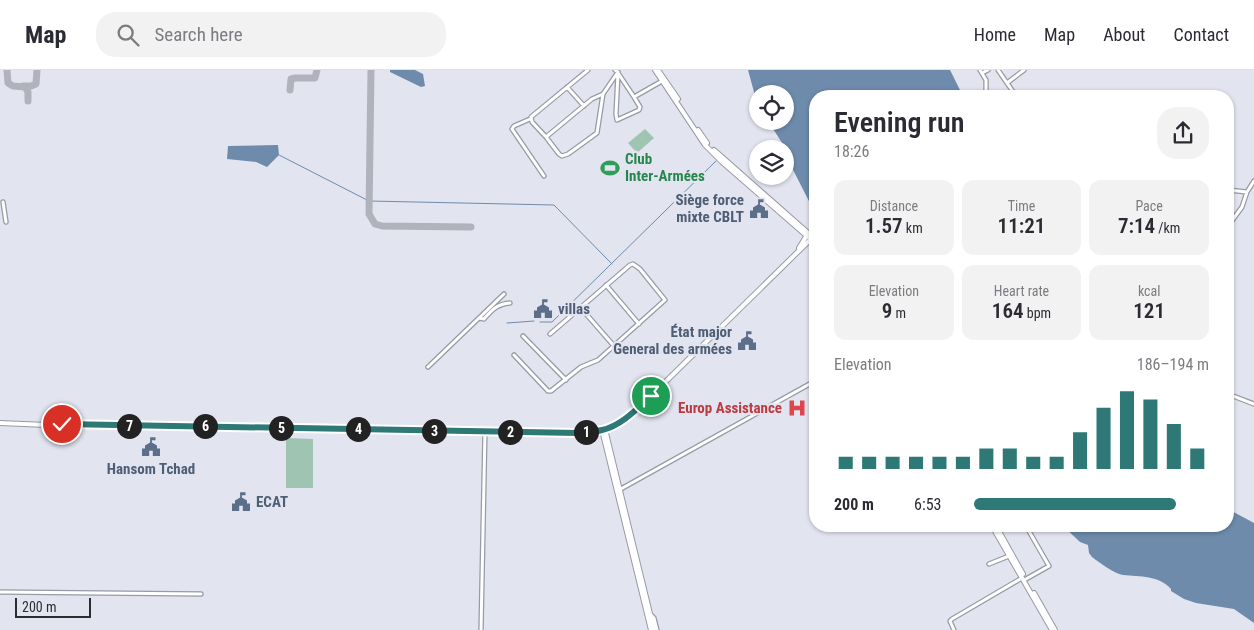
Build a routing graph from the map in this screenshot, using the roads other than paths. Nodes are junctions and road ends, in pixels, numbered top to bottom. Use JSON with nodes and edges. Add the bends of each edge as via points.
{"nodes":[{"id":1,"x":588,"y":70,"type":"edge"},
{"id":2,"x":657,"y":70,"type":"edge"},
{"id":3,"x":988,"y":70,"type":"edge"},
{"id":4,"x":998,"y":70,"type":"edge"},
{"id":5,"x":1024,"y":70,"type":"edge"},
{"id":6,"x":616,"y":71,"type":"edge"},
{"id":7,"x":981,"y":72,"type":"edge"},
{"id":8,"x":662,"y":78,"type":"junction"},
{"id":9,"x":1007,"y":83,"type":"junction"},
{"id":10,"x":567,"y":87,"type":"junction"},
{"id":11,"x":986,"y":90,"type":"edge"},
{"id":12,"x":1012,"y":90,"type":"edge"},
{"id":13,"x":603,"y":94,"type":"junction"},
{"id":14,"x":634,"y":97,"type":"junction"},
{"id":15,"x":584,"y":106,"type":"junction"},
{"id":16,"x":530,"y":119,"type":"junction"},
{"id":17,"x":546,"y":137,"type":"junction"},
{"id":18,"x":544,"y":176,"type":"dead end"},
{"id":19,"x":1254,"y":181,"type":"edge"},
{"id":20,"x":1234,"y":191,"type":"edge"},
{"id":21,"x":1247,"y":192,"type":"junction"},
{"id":22,"x":3,"y":202,"type":"dead end"},
{"id":23,"x":1234,"y":218,"type":"edge"},
{"id":24,"x":6,"y":222,"type":"dead end"},
{"id":25,"x":802,"y":231,"type":"junction"},
{"id":26,"x":808,"y":234,"type":"junction"},
{"id":27,"x":809,"y":243,"type":"edge"},
{"id":28,"x":803,"y":245,"type":"junction"},
{"id":29,"x":606,"y":285,"type":"junction"},
{"id":30,"x":504,"y":294,"type":"dead end"},
{"id":31,"x":510,"y":303,"type":"dead end"},
{"id":32,"x":580,"y":307,"type":"junction"},
{"id":33,"x":478,"y":318,"type":"junction"},
{"id":34,"x":639,"y":324,"type":"junction"},
{"id":35,"x":550,"y":334,"type":"dead end"},
{"id":36,"x":522,"y":336,"type":"dead end"},
{"id":37,"x":614,"y":346,"type":"junction"},
{"id":38,"x":514,"y":355,"type":"dead end"},
{"id":39,"x":428,"y":366,"type":"dead end"},
{"id":40,"x":566,"y":380,"type":"junction"},
{"id":41,"x":809,"y":384,"type":"edge"},
{"id":42,"x":1234,"y":396,"type":"edge"},
{"id":43,"x":1254,"y":404,"type":"edge"},
{"id":44,"x":0,"y":423,"type":"edge"},
{"id":45,"x":485,"y":431,"type":"junction"},
{"id":46,"x":605,"y":431,"type":"junction"},
{"id":47,"x":618,"y":491,"type":"junction"},
{"id":48,"x":997,"y":532,"type":"edge"},
{"id":49,"x":998,"y":532,"type":"edge"},
{"id":50,"x":1029,"y":532,"type":"edge"},
{"id":51,"x":1009,"y":556,"type":"junction"},
{"id":52,"x":989,"y":564,"type":"dead end"},
{"id":53,"x":1024,"y":579,"type":"junction"},
{"id":54,"x":0,"y":592,"type":"edge"},
{"id":55,"x":201,"y":594,"type":"dead end"},
{"id":56,"x":482,"y":630,"type":"edge"},
{"id":57,"x":654,"y":630,"type":"edge"},
{"id":58,"x":954,"y":630,"type":"edge"},
{"id":59,"x":1053,"y":630,"type":"edge"}],
"edges":[{"from":1,"to":10,"type":"street"},
{"from":2,"to":8,"type":"main road"},
{"from":3,"to":7,"type":"street"},
{"from":4,"to":9,"type":"street"},
{"from":5,"to":9,"type":"street"},
{"from":6,"to":13,"type":"street"},
{"from":6,"to":14,"type":"street"},
{"from":6,"to":14,"type":"street","via":[[617,120],[639,110]]},
{"from":7,"to":11,"type":"street","via":[[986,80]]},
{"from":8,"to":14,"type":"street"},
{"from":8,"to":25,"type":"main road","via":[[709,149]]},
{"from":8,"to":26,"type":"main road","via":[[711,147]]},
{"from":9,"to":12,"type":"street"},
{"from":10,"to":15,"type":"street"},
{"from":10,"to":16,"type":"street"},
{"from":13,"to":15,"type":"street"},
{"from":13,"to":17,"type":"street","via":[[594,136],[562,156]]},
{"from":15,"to":17,"type":"street"},
{"from":16,"to":17,"type":"street"},
{"from":16,"to":18,"type":"street","via":[[512,130]]},
{"from":19,"to":21,"type":"street"},
{"from":20,"to":21,"type":"street"},
{"from":21,"to":23,"type":"street","via":[[1242,208]]},
{"from":22,"to":24,"type":"street"},
{"from":25,"to":26,"type":"main road"},
{"from":25,"to":28,"type":"main road"},
{"from":26,"to":28,"type":"main road"},
{"from":27,"to":28,"type":"main road"},
{"from":28,"to":46,"type":"main road","via":[[651,396]]},
{"from":29,"to":32,"type":"street"},
{"from":29,"to":34,"type":"street"},
{"from":29,"to":34,"type":"street","via":[[630,265],[640,269],[665,300]]},
{"from":30,"to":33,"type":"street"},
{"from":31,"to":33,"type":"street","via":[[495,307],[484,319]]},
{"from":32,"to":35,"type":"street"},
{"from":32,"to":37,"type":"street"},
{"from":33,"to":39,"type":"street"},
{"from":34,"to":37,"type":"street"},
{"from":36,"to":40,"type":"street"},
{"from":37,"to":40,"type":"street"},
{"from":38,"to":40,"type":"street","via":[[548,391]]},
{"from":41,"to":47,"type":"street"},
{"from":42,"to":43,"type":"street"},
{"from":44,"to":45,"type":"main road"},
{"from":45,"to":46,"type":"main road","via":[[563,434]]},
{"from":45,"to":56,"type":"street"},
{"from":46,"to":47,"type":"main road"},
{"from":47,"to":57,"type":"main road"},
{"from":48,"to":51,"type":"main road"},
{"from":49,"to":53,"type":"main road"},
{"from":50,"to":53,"type":"street","via":[[1049,566]]},
{"from":51,"to":52,"type":"street"},
{"from":51,"to":53,"type":"main road"},
{"from":53,"to":58,"type":"street","via":[[952,619],[950,624]]},
{"from":53,"to":59,"type":"main road"},
{"from":54,"to":55,"type":"street"}]}
